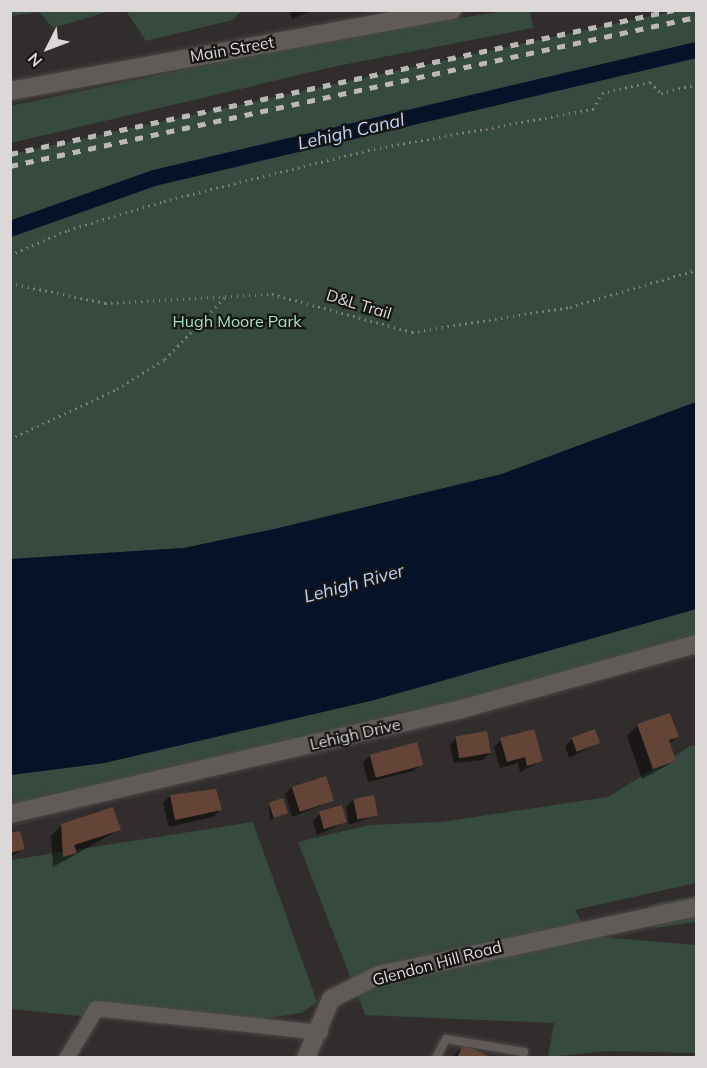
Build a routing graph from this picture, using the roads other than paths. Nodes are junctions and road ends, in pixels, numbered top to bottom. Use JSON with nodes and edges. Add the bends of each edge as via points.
{"nodes":[{"id":1,"x":453,"y":10,"type":"edge"},
{"id":2,"x":10,"y":91,"type":"edge"},
{"id":3,"x":696,"y":644,"type":"edge"},
{"id":4,"x":10,"y":814,"type":"edge"},
{"id":5,"x":696,"y":907,"type":"edge"},
{"id":6,"x":320,"y":1032,"type":"junction"},
{"id":7,"x":66,"y":1058,"type":"edge"},
{"id":8,"x":306,"y":1058,"type":"edge"},
{"id":9,"x":436,"y":1058,"type":"edge"},
{"id":10,"x":522,"y":1058,"type":"edge"}],
"edges":[{"from":1,"to":2,"type":"street","name":"Main Street"},
{"from":3,"to":4,"type":"street","name":"Lehigh Drive","via":[[458,711]]},
{"from":5,"to":6,"type":"street","name":"Glendon Hill Road","via":[[379,975],[331,999]]},
{"from":6,"to":7,"type":"street","via":[[96,1008]]},
{"from":6,"to":8,"type":"street","name":"Glendon Hill Road"},
{"from":9,"to":10,"type":"lane","via":[[446,1039],[524,1052]]}]}
